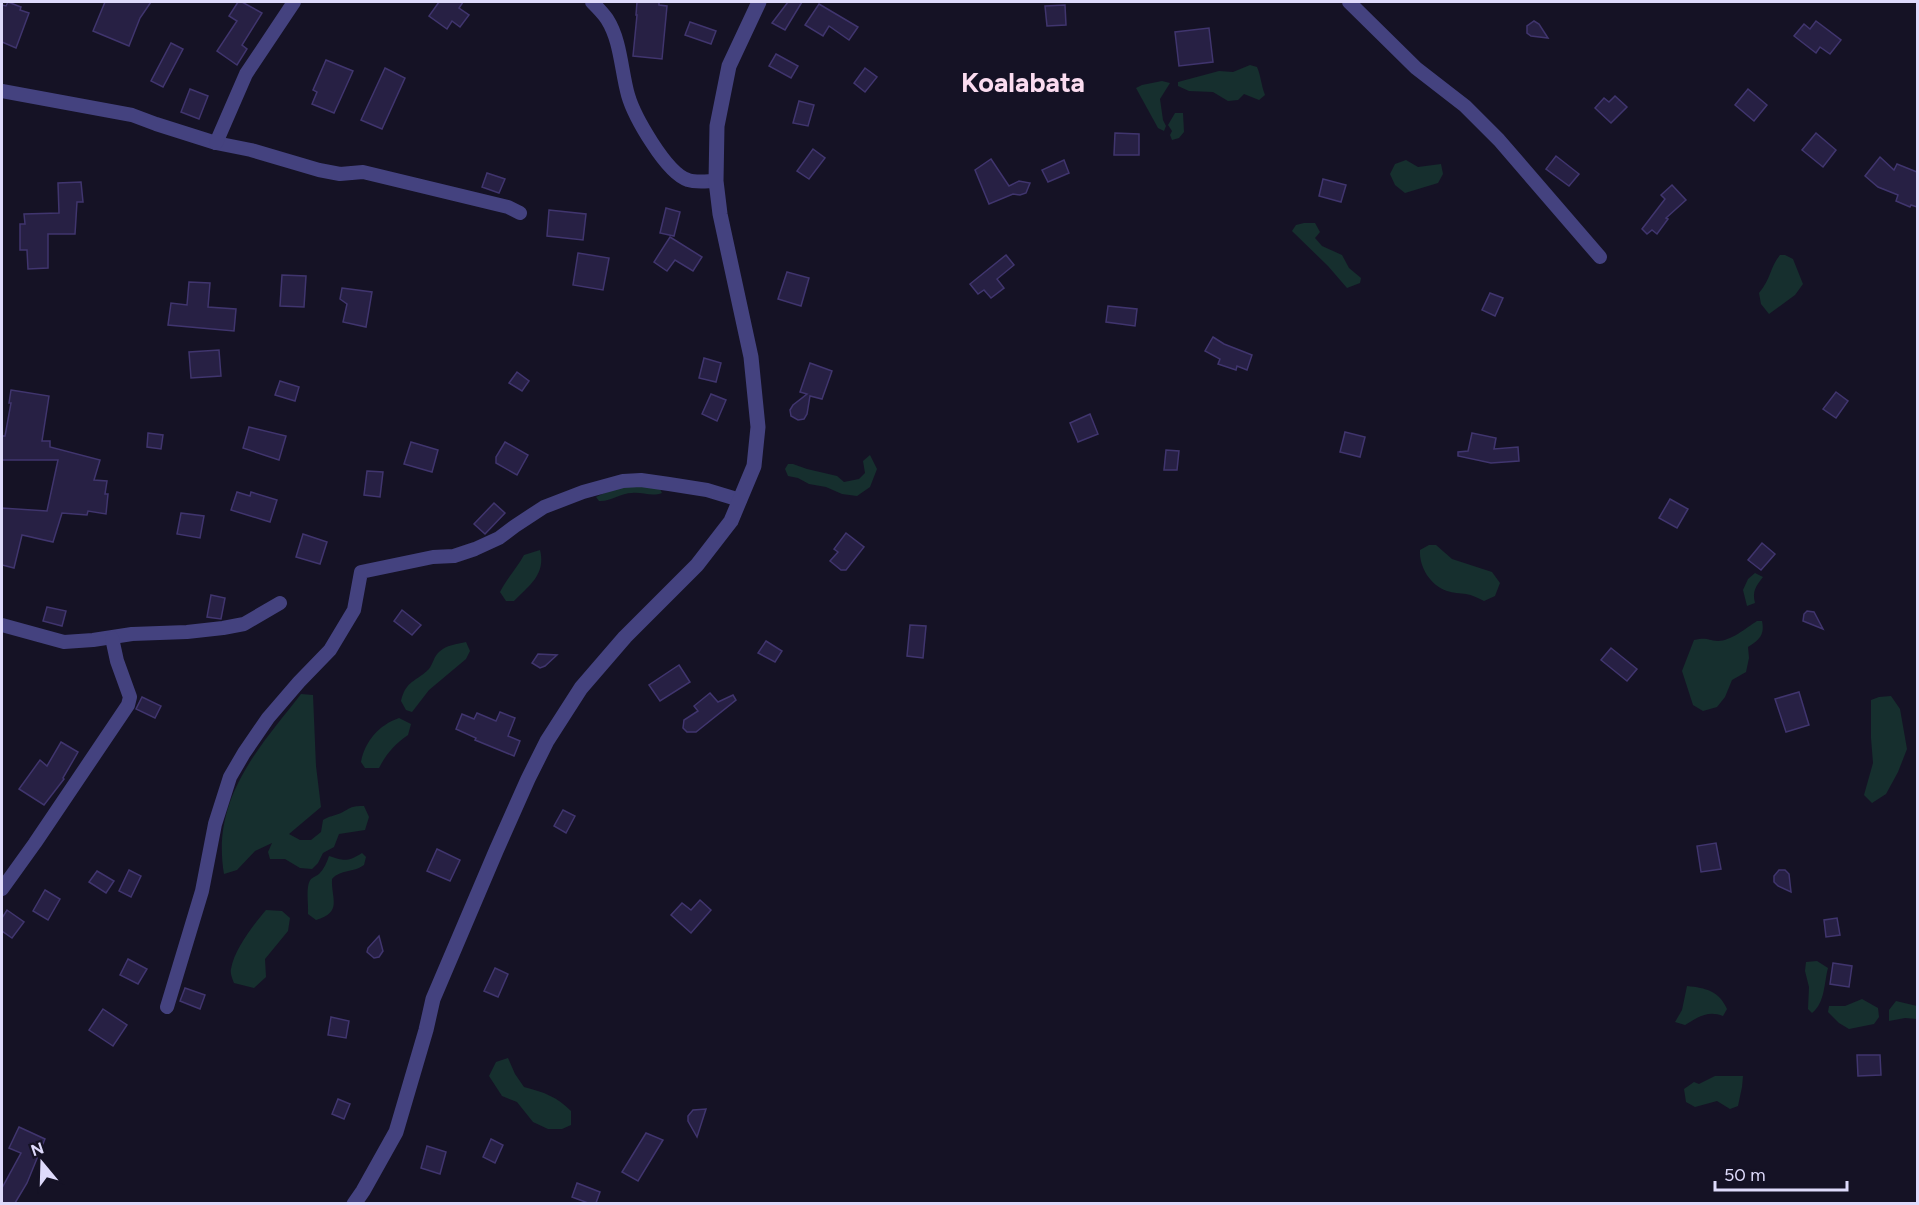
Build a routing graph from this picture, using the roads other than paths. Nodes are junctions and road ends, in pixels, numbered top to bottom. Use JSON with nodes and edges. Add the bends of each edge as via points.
{"nodes":[{"id":1,"x":294,"y":2,"type":"edge"},
{"id":2,"x":592,"y":2,"type":"edge"},
{"id":3,"x":759,"y":2,"type":"edge"},
{"id":4,"x":1349,"y":2,"type":"edge"},
{"id":5,"x":2,"y":91,"type":"edge"},
{"id":6,"x":216,"y":142,"type":"junction"},
{"id":7,"x":716,"y":181,"type":"junction"},
{"id":8,"x":520,"y":213,"type":"dead end"},
{"id":9,"x":1600,"y":257,"type":"dead end"},
{"id":10,"x":740,"y":500,"type":"junction"},
{"id":11,"x":280,"y":603,"type":"dead end"},
{"id":12,"x":2,"y":625,"type":"edge"},
{"id":13,"x":112,"y":638,"type":"junction"},
{"id":14,"x":2,"y":889,"type":"edge"},
{"id":15,"x":167,"y":1007,"type":"dead end"},
{"id":16,"x":354,"y":1203,"type":"edge"}],
"edges":[{"from":1,"to":6,"type":"street","via":[[246,74]]},
{"from":2,"to":7,"type":"street","via":[[607,18],[619,47],[629,99],[665,163],[688,180]]},
{"from":3,"to":7,"type":"street","via":[[729,66],[717,126]]},
{"from":4,"to":9,"type":"street","via":[[1416,68],[1465,106],[1499,140]]},
{"from":5,"to":6,"type":"street","via":[[132,115]]},
{"from":6,"to":8,"type":"street","via":[[340,174],[363,172]]},
{"from":7,"to":10,"type":"street","via":[[751,357],[758,427],[754,465]]},
{"from":10,"to":15,"type":"street","via":[[707,490],[623,481],[544,507],[499,538],[454,556],[361,572],[354,610],[330,650],[268,718],[230,777],[215,824],[193,926]]},
{"from":10,"to":16,"type":"street","via":[[731,521],[697,565],[581,688],[548,741],[433,999],[396,1132]]},
{"from":11,"to":13,"type":"street","via":[[244,624]]},
{"from":12,"to":13,"type":"street","via":[[64,642]]},
{"from":13,"to":14,"type":"street","via":[[130,697],[128,705]]}]}
